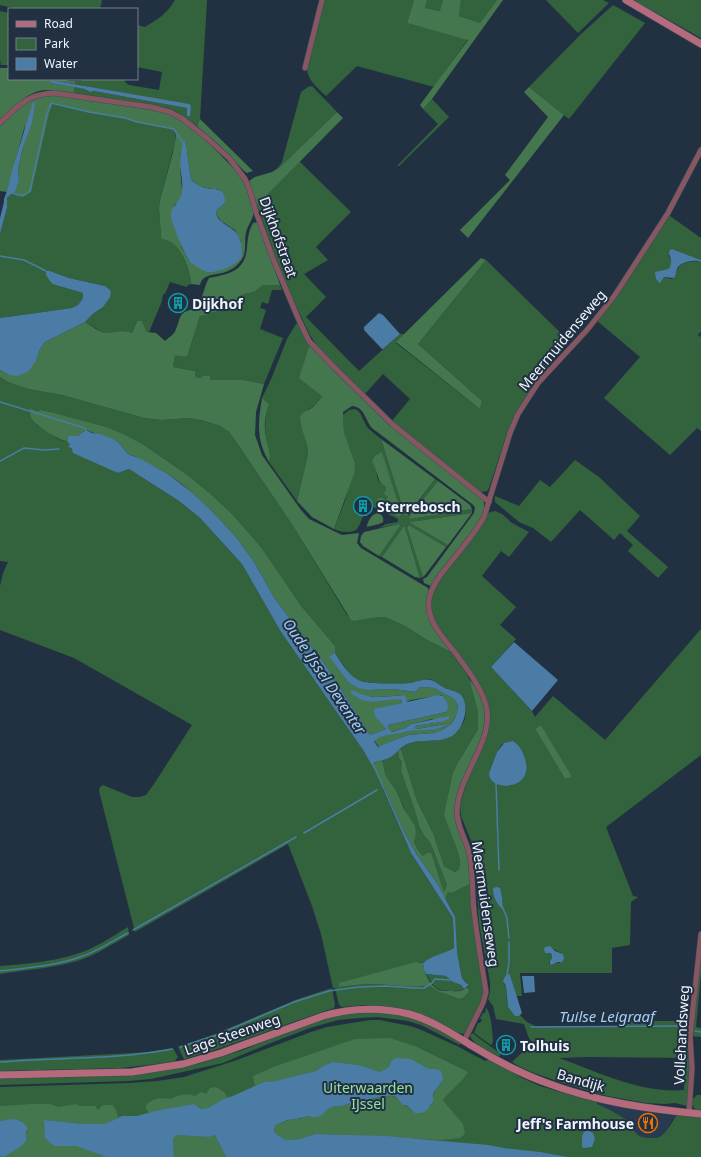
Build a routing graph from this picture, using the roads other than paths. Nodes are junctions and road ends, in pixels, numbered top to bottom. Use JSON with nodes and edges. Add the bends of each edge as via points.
{"nodes":[{"id":1,"x":322,"y":0,"type":"edge"},
{"id":2,"x":626,"y":0,"type":"edge"},
{"id":3,"x":701,"y":44,"type":"edge"},
{"id":4,"x":305,"y":68,"type":"dead end"},
{"id":5,"x":0,"y":123,"type":"edge"},
{"id":6,"x":701,"y":150,"type":"edge"},
{"id":7,"x":489,"y":502,"type":"junction"},
{"id":8,"x":701,"y":934,"type":"edge"},
{"id":9,"x":464,"y":1041,"type":"junction"},
{"id":10,"x":0,"y":1076,"type":"edge"},
{"id":11,"x":689,"y":1113,"type":"junction"},
{"id":12,"x":701,"y":1114,"type":"edge"}],
"edges":[{"from":1,"to":4,"type":"street"},
{"from":2,"to":3,"type":"street"},
{"from":5,"to":7,"type":"street","name":"Dijkhofstraat","via":[[20,104],[43,93],[151,107],[183,118],[224,153],[245,179],[274,261],[309,341],[392,424]]},
{"from":6,"to":7,"type":"street","name":"Meermuidenseweg","via":[[668,213],[615,295],[538,383],[518,414]]},
{"from":7,"to":9,"type":"street","name":"Meermuidenseweg","via":[[478,527],[436,581],[429,601],[430,613],[436,628],[475,682],[487,713],[486,730],[466,776],[457,810],[470,857],[486,992]]},
{"from":8,"to":11,"type":"street","name":"Vollehandsweg","via":[[690,1036],[692,1068]]},
{"from":9,"to":10,"type":"street","name":"Lage Steenweg","via":[[428,1021],[411,1015],[383,1009],[338,1011],[184,1064],[132,1072]]},
{"from":9,"to":11,"type":"street","name":"Bandijk","via":[[523,1074],[589,1097],[632,1106]]},
{"from":11,"to":12,"type":"street","name":"Bandijk"}]}
